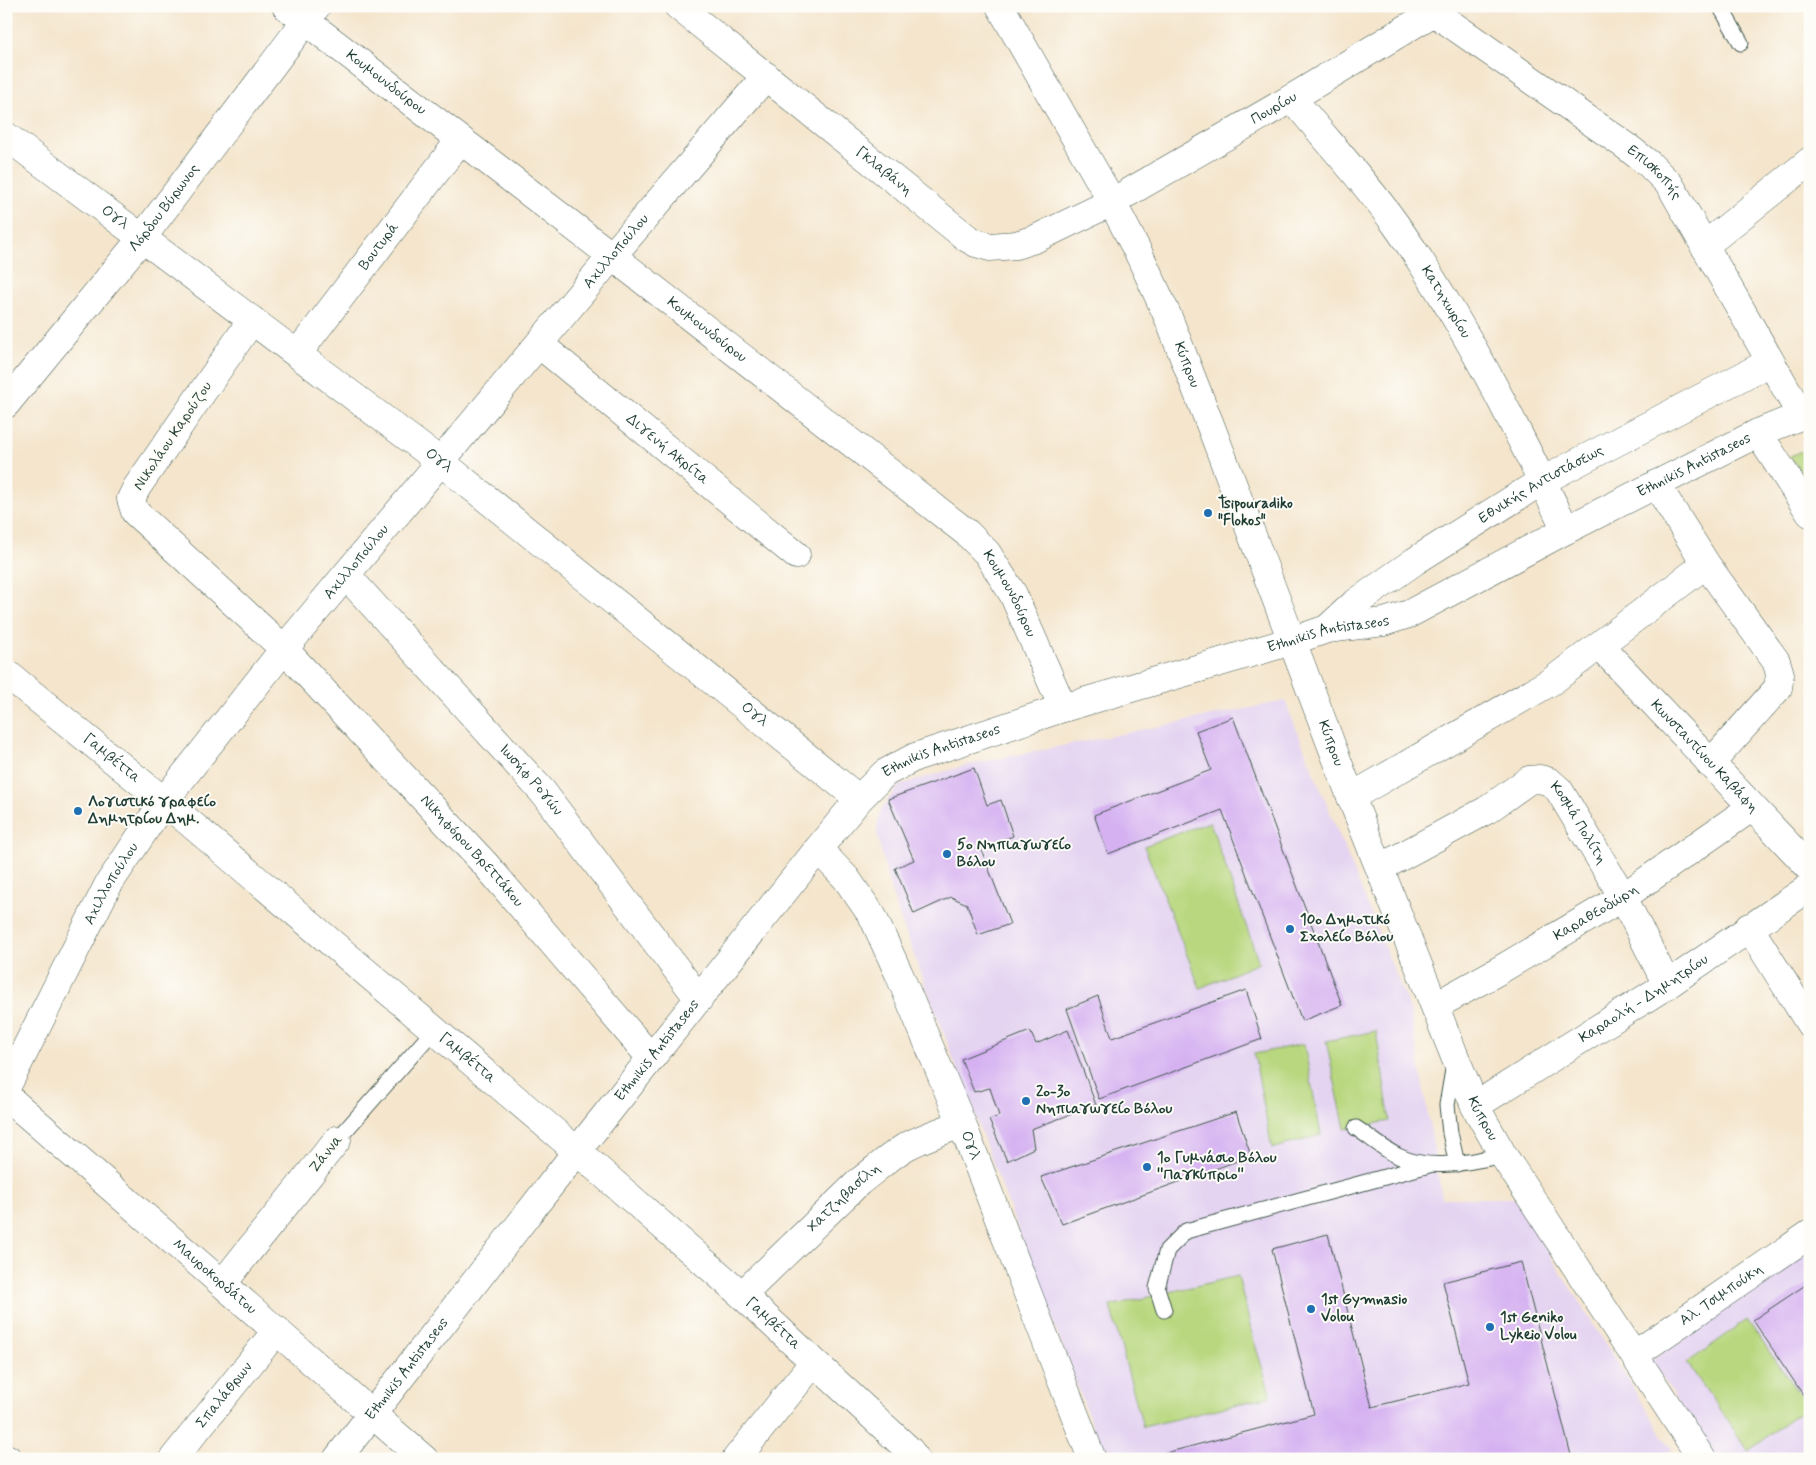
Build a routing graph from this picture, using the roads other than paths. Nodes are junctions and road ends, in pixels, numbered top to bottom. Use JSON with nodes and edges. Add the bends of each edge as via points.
{"nodes":[{"id":1,"x":678,"y":6,"type":"edge"},
{"id":2,"x":1000,"y":6,"type":"edge"},
{"id":3,"x":1720,"y":6,"type":"edge"},
{"id":4,"x":1429,"y":9,"type":"edge"},
{"id":5,"x":303,"y":11,"type":"edge"},
{"id":6,"x":1741,"y":43,"type":"dead end"},
{"id":7,"x":766,"y":76,"type":"junction"},
{"id":8,"x":1292,"y":98,"type":"junction"},
{"id":9,"x":6,"y":136,"type":"edge"},
{"id":10,"x":460,"y":140,"type":"junction"},
{"id":11,"x":1810,"y":161,"type":"edge"},
{"id":12,"x":1112,"y":202,"type":"junction"},
{"id":13,"x":142,"y":238,"type":"junction"},
{"id":14,"x":1704,"y":246,"type":"junction"},
{"id":15,"x":612,"y":256,"type":"junction"},
{"id":16,"x":252,"y":320,"type":"junction"},
{"id":17,"x":539,"y":344,"type":"junction"},
{"id":18,"x":298,"y":354,"type":"junction"},
{"id":19,"x":1770,"y":362,"type":"junction"},
{"id":20,"x":6,"y":404,"type":"edge"},
{"id":21,"x":1806,"y":414,"type":"edge"},
{"id":22,"x":1758,"y":433,"type":"junction"},
{"id":23,"x":441,"y":462,"type":"junction"},
{"id":24,"x":1542,"y":481,"type":"junction"},
{"id":25,"x":1656,"y":484,"type":"junction"},
{"id":26,"x":1810,"y":512,"type":"edge"},
{"id":27,"x":1566,"y":530,"type":"junction"},
{"id":28,"x":796,"y":555,"type":"dead end"},
{"id":29,"x":1706,"y":564,"type":"junction"},
{"id":30,"x":346,"y":575,"type":"junction"},
{"id":31,"x":1327,"y":629,"type":"junction"},
{"id":32,"x":1292,"y":642,"type":"junction"},
{"id":33,"x":1600,"y":646,"type":"junction"},
{"id":34,"x":284,"y":649,"type":"junction"},
{"id":35,"x":6,"y":673,"type":"edge"},
{"id":36,"x":1063,"y":708,"type":"junction"},
{"id":37,"x":1710,"y":764,"type":"junction"},
{"id":38,"x":1352,"y":797,"type":"junction"},
{"id":39,"x":860,"y":799,"type":"junction"},
{"id":40,"x":164,"y":801,"type":"junction"},
{"id":41,"x":1751,"y":808,"type":"junction"},
{"id":42,"x":818,"y":849,"type":"junction"},
{"id":43,"x":1380,"y":868,"type":"junction"},
{"id":44,"x":1810,"y":868,"type":"edge"},
{"id":45,"x":1810,"y":887,"type":"edge"},
{"id":46,"x":1623,"y":897,"type":"junction"},
{"id":47,"x":1749,"y":927,"type":"junction"},
{"id":48,"x":1667,"y":984,"type":"junction"},
{"id":49,"x":699,"y":999,"type":"junction"},
{"id":50,"x":1435,"y":1006,"type":"junction"},
{"id":51,"x":1810,"y":1024,"type":"edge"},
{"id":52,"x":434,"y":1030,"type":"junction"},
{"id":53,"x":1455,"y":1057,"type":"junction"},
{"id":54,"x":651,"y":1058,"type":"junction"},
{"id":55,"x":6,"y":1088,"type":"edge"},
{"id":56,"x":6,"y":1096,"type":"edge"},
{"id":57,"x":1475,"y":1106,"type":"junction"},
{"id":58,"x":962,"y":1124,"type":"junction"},
{"id":59,"x":1356,"y":1128,"type":"dead end"},
{"id":60,"x":337,"y":1140,"type":"joint"},
{"id":61,"x":577,"y":1151,"type":"junction"},
{"id":62,"x":1504,"y":1154,"type":"junction"},
{"id":63,"x":1457,"y":1164,"type":"junction"},
{"id":64,"x":1429,"y":1165,"type":"junction"},
{"id":65,"x":1810,"y":1234,"type":"edge"},
{"id":66,"x":223,"y":1282,"type":"junction"},
{"id":67,"x":742,"y":1295,"type":"junction"},
{"id":68,"x":1164,"y":1310,"type":"dead end"},
{"id":69,"x":277,"y":1330,"type":"junction"},
{"id":70,"x":1634,"y":1355,"type":"junction"},
{"id":71,"x":813,"y":1363,"type":"junction"},
{"id":72,"x":373,"y":1415,"type":"junction"},
{"id":73,"x":173,"y":1459,"type":"edge"},
{"id":74,"x":337,"y":1459,"type":"edge"},
{"id":75,"x":424,"y":1459,"type":"edge"},
{"id":76,"x":736,"y":1459,"type":"edge"},
{"id":77,"x":915,"y":1459,"type":"edge"},
{"id":78,"x":1092,"y":1459,"type":"edge"},
{"id":79,"x":1702,"y":1459,"type":"edge"}],
"edges":[{"from":1,"to":7,"type":"street","name":"Γκλαβάνη"},
{"from":2,"to":12,"type":"street","name":"Κύπρου"},
{"from":3,"to":6,"type":"lane"},
{"from":4,"to":8,"type":"street","name":"Πουρίου"},
{"from":4,"to":14,"type":"street","name":"Επισκοπής","via":[[1649,164],[1670,185]]},
{"from":5,"to":10,"type":"street","name":"Κουμουνδούρου"},
{"from":5,"to":13,"type":"street","name":"Λόρδου Βύρωνος"},
{"from":7,"to":12,"type":"street","name":"Γκλαβάνη","via":[[967,238],[984,246],[995,248],[1028,241]]},
{"from":7,"to":15,"type":"street","name":"Αχιλλοπούλου"},
{"from":8,"to":12,"type":"street","name":"Πουρίου"},
{"from":8,"to":24,"type":"street","name":"Κατηχωρίου","via":[[1384,210],[1417,256],[1472,346]]},
{"from":9,"to":13,"type":"street","name":"Ογλ"},
{"from":10,"to":15,"type":"street","name":"Κουμουνδούρου"},
{"from":10,"to":18,"type":"street","name":"Βουτυρά"},
{"from":11,"to":14,"type":"street"},
{"from":12,"to":32,"type":"street","name":"Κύπρου","via":[[1139,254],[1195,384]]},
{"from":13,"to":16,"type":"street","name":"Ογλ"},
{"from":13,"to":20,"type":"street","name":"Λόρδου Βύρωνος"},
{"from":14,"to":19,"type":"street","name":"Επισκοπής"},
{"from":15,"to":17,"type":"street","name":"Αχιλλοπούλου"},
{"from":15,"to":36,"type":"street","name":"Κουμουνδούρου","via":[[987,553],[1013,594]]},
{"from":16,"to":18,"type":"street","name":"Ογλ"},
{"from":16,"to":34,"type":"street","name":"Νικολάου Καρούζου","via":[[131,499],[135,512]]},
{"from":17,"to":23,"type":"street","name":"Αχιλλοπούλου"},
{"from":17,"to":28,"type":"street","name":"Διγενή Ακρίτα"},
{"from":18,"to":23,"type":"street","name":"Ογλ"},
{"from":19,"to":21,"type":"street","name":"Επισκοπής"},
{"from":19,"to":24,"type":"street","name":"Εθνικής Αντιστάσεως"},
{"from":21,"to":22,"type":"street","name":"Ethnikis Antistaseos"},
{"from":22,"to":25,"type":"street","name":"Ethnikis Antistaseos"},
{"from":22,"to":26,"type":"street"},
{"from":23,"to":30,"type":"street","name":"Αχιλλοπούλου"},
{"from":23,"to":39,"type":"street","name":"Ογλ"},
{"from":24,"to":27,"type":"street","name":"Κατηχωρίου"},
{"from":24,"to":31,"type":"street","name":"Εθνικής Αντιστάσεως","via":[[1416,561],[1354,604]]},
{"from":25,"to":27,"type":"street","name":"Ethnikis Antistaseos"},
{"from":25,"to":29,"type":"street"},
{"from":27,"to":31,"type":"street","name":"Ethnikis Antistaseos","via":[[1409,614],[1384,622]]},
{"from":29,"to":33,"type":"street"},
{"from":29,"to":37,"type":"street","via":[[1776,661],[1780,674],[1778,688]]},
{"from":30,"to":34,"type":"street","name":"Αχιλλοπούλου"},
{"from":30,"to":49,"type":"street","name":"Ιωσήφ Ρογών","via":[[542,791]]},
{"from":31,"to":32,"type":"street","name":"Ethnikis Antistaseos"},
{"from":32,"to":36,"type":"street","name":"Ethnikis Antistaseos"},
{"from":32,"to":38,"type":"street","name":"Κύπρου"},
{"from":33,"to":37,"type":"street","name":"Κωνσταντίνου Καβάφη"},
{"from":33,"to":38,"type":"street","via":[[1552,681]]},
{"from":34,"to":40,"type":"street","name":"Αχιλλοπούλου"},
{"from":34,"to":54,"type":"street","name":"Νικηφόρου Βρεττάκου","via":[[486,865]]},
{"from":35,"to":40,"type":"street","name":"Γαμβέττα"},
{"from":36,"to":39,"type":"street","name":"Ethnikis Antistaseos","via":[[898,765],[876,781]]},
{"from":37,"to":41,"type":"street","name":"Κωνσταντίνου Καβάφη"},
{"from":38,"to":43,"type":"street","name":"Κύπρου"},
{"from":39,"to":42,"type":"street","name":"Ethnikis Antistaseos"},
{"from":40,"to":52,"type":"street","name":"Γαμβέττα"},
{"from":40,"to":55,"type":"street","name":"Αχιλλοπούλου","via":[[108,885]]},
{"from":41,"to":44,"type":"street","name":"Κωνσταντίνου Καβάφη"},
{"from":41,"to":46,"type":"street","name":"Καραθεοδώρη"},
{"from":42,"to":49,"type":"street","name":"Ethnikis Antistaseos"},
{"from":42,"to":58,"type":"street","name":"Ογλ","via":[[846,878],[873,917]]},
{"from":43,"to":46,"type":"street","name":"Κοσμά Πολίτη","via":[[1487,810],[1529,780],[1540,779],[1559,790]]},
{"from":43,"to":50,"type":"street","name":"Κύπρου"},
{"from":45,"to":47,"type":"street","name":"Καραολή - Δημητρίου"},
{"from":46,"to":48,"type":"street","name":"Κοσμά Πολίτη"},
{"from":46,"to":50,"type":"street","name":"Καραθεοδώρη"},
{"from":47,"to":48,"type":"street","name":"Καραολή - Δημητρίου"},
{"from":47,"to":51,"type":"street"},
{"from":48,"to":57,"type":"street","name":"Καραολή - Δημητρίου"},
{"from":49,"to":54,"type":"street","name":"Ethnikis Antistaseos"},
{"from":50,"to":53,"type":"street","name":"Κύπρου"},
{"from":52,"to":60,"type":"lane","name":"Ζάννα"},
{"from":52,"to":61,"type":"street","name":"Γαμβέττα"},
{"from":53,"to":57,"type":"street","name":"Κύπρου"},
{"from":53,"to":63,"type":"lane","via":[[1447,1104]]},
{"from":54,"to":61,"type":"street","name":"Ethnikis Antistaseos"},
{"from":56,"to":66,"type":"street","name":"Μαυροκορδάτου"},
{"from":57,"to":62,"type":"street","name":"Κύπρου"},
{"from":58,"to":67,"type":"street","name":"Χατζηβασίλη","via":[[906,1147],[878,1167]]},
{"from":58,"to":78,"type":"street","name":"Ογλ"},
{"from":59,"to":64,"type":"lane","via":[[1398,1156]]},
{"from":60,"to":66,"type":"street","name":"Ζάννα"},
{"from":61,"to":67,"type":"street","name":"Γαμβέττα"},
{"from":61,"to":72,"type":"street","name":"Ethnikis Antistaseos"},
{"from":62,"to":63,"type":"lane"},
{"from":62,"to":70,"type":"street","name":"Κύπρου"},
{"from":63,"to":64,"type":"lane"},
{"from":64,"to":68,"type":"lane","via":[[1186,1231],[1167,1250],[1157,1288]]},
{"from":65,"to":70,"type":"street","name":"Αλ. Τσιμπούκη"},
{"from":66,"to":69,"type":"street","name":"Μαυροκορδάτου"},
{"from":67,"to":71,"type":"street","name":"Γαμβέττα"},
{"from":69,"to":72,"type":"street","name":"Μαυροκορδάτου"},
{"from":69,"to":73,"type":"street","name":"Σπαλάθρων"},
{"from":70,"to":79,"type":"street","name":"Κύπρου"},
{"from":71,"to":76,"type":"street"},
{"from":71,"to":77,"type":"street","name":"Γαμβέττα"},
{"from":72,"to":74,"type":"street","name":"Ethnikis Antistaseos"},
{"from":72,"to":75,"type":"street","name":"Μαυροκορδάτου"}]}
